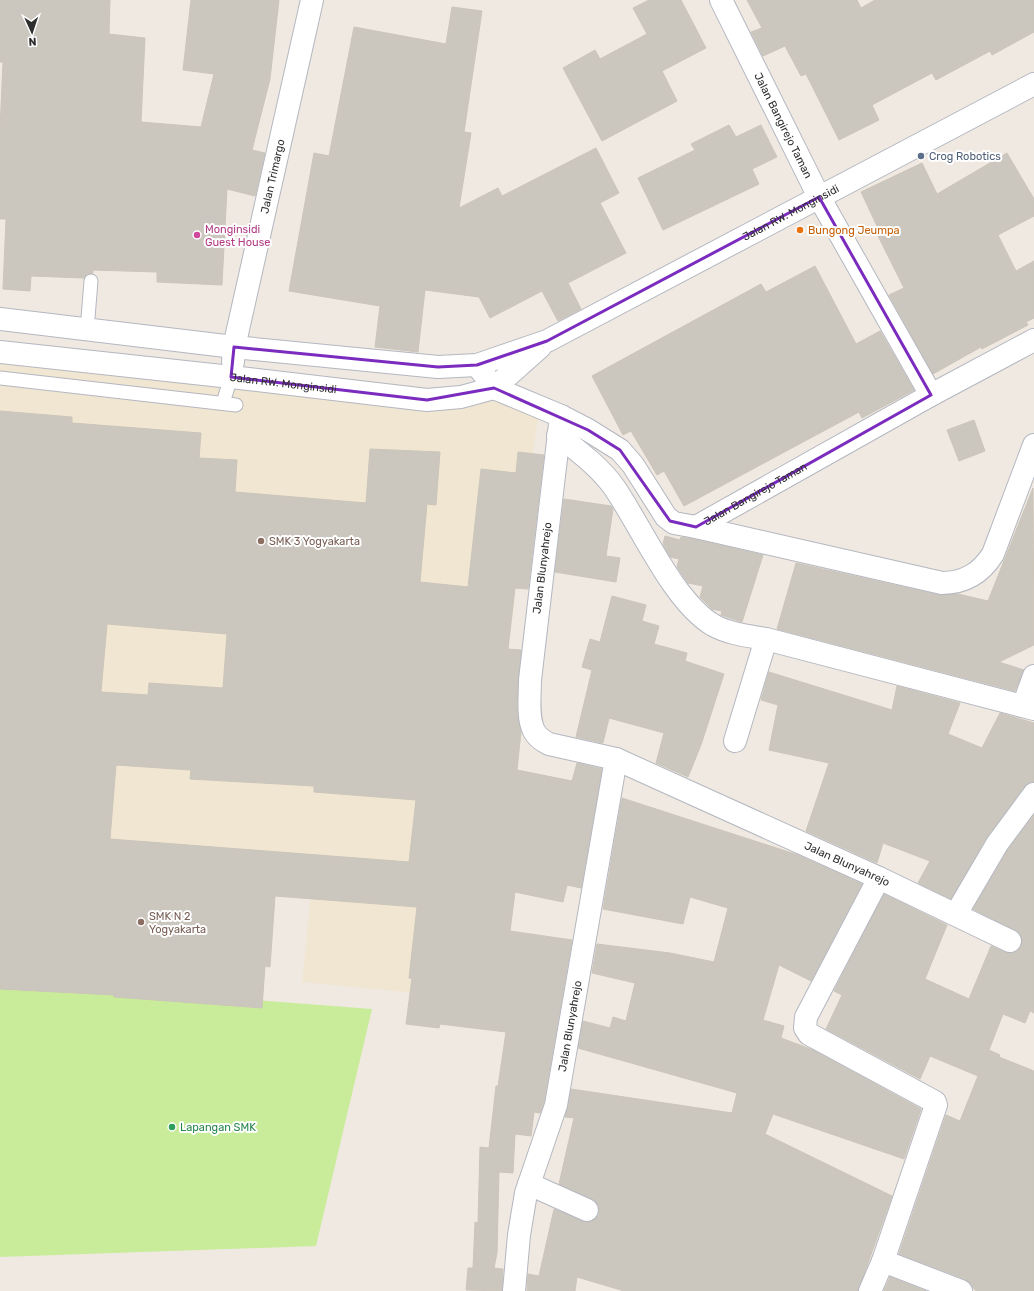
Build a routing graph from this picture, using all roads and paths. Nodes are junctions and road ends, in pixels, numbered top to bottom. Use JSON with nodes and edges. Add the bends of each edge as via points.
{"nodes":[{"id":1,"x":312,"y":0,"type":"edge"},
{"id":2,"x":721,"y":0,"type":"edge"},
{"id":3,"x":1034,"y":84,"type":"edge"},
{"id":4,"x":819,"y":197,"type":"junction"},
{"id":5,"x":91,"y":281,"type":"dead end"},
{"id":6,"x":0,"y":319,"type":"edge"},
{"id":7,"x":87,"y":330,"type":"junction"},
{"id":8,"x":1034,"y":340,"type":"edge"},
{"id":9,"x":547,"y":341,"type":"junction"},
{"id":10,"x":234,"y":347,"type":"junction"},
{"id":11,"x":0,"y":352,"type":"edge"},
{"id":12,"x":477,"y":365,"type":"junction"},
{"id":13,"x":231,"y":376,"type":"junction"},
{"id":14,"x":0,"y":378,"type":"edge"},
{"id":15,"x":494,"y":388,"type":"junction"},
{"id":16,"x":931,"y":395,"type":"junction"},
{"id":17,"x":223,"y":403,"type":"junction"},
{"id":18,"x":236,"y":405,"type":"dead end"},
{"id":19,"x":559,"y":426,"type":"junction"},
{"id":20,"x":1034,"y":445,"type":"edge"},
{"id":21,"x":696,"y":527,"type":"junction"},
{"id":22,"x":766,"y":639,"type":"junction"},
{"id":23,"x":1034,"y":676,"type":"edge"},
{"id":24,"x":1028,"y":707,"type":"edge"},
{"id":25,"x":734,"y":741,"type":"dead end"},
{"id":26,"x":616,"y":759,"type":"junction"},
{"id":27,"x":1034,"y":794,"type":"edge"},
{"id":28,"x":878,"y":878,"type":"junction"},
{"id":29,"x":956,"y":914,"type":"junction"},
{"id":30,"x":1010,"y":941,"type":"dead end"},
{"id":31,"x":529,"y":1184,"type":"junction"},
{"id":32,"x":587,"y":1210,"type":"dead end"},
{"id":33,"x":883,"y":1261,"type":"junction"},
{"id":34,"x":514,"y":1291,"type":"edge"},
{"id":35,"x":870,"y":1291,"type":"edge"},
{"id":36,"x":961,"y":1291,"type":"edge"}],
"edges":[{"from":1,"to":10,"type":"street","name":"Jalan Trimargo"},
{"from":2,"to":4,"type":"street","name":"Jalan Bangirejo Taman"},
{"from":3,"to":4,"type":"street","name":"Jalan RW. Monginsidi"},
{"from":4,"to":9,"type":"street","name":"Jalan RW. Monginsidi"},
{"from":4,"to":16,"type":"street","name":"Jalan Bangirejo Taman"},
{"from":5,"to":7,"type":"lane"},
{"from":6,"to":7,"type":"street","name":"Jalan RW. Monginsidi"},
{"from":7,"to":10,"type":"street","name":"Jalan RW. Monginsidi"},
{"from":8,"to":16,"type":"street","name":"Jalan Bangirejo Taman"},
{"from":9,"to":12,"type":"street","name":"Jalan RW. Monginsidi"},
{"from":9,"to":15,"type":"street","name":"Jalan RW. Monginsidi"},
{"from":10,"to":12,"type":"street","name":"Jalan RW. Monginsidi","via":[[438,367]]},
{"from":10,"to":13,"type":"street","name":"Jalan Trimargo"},
{"from":11,"to":13,"type":"street","name":"Jalan RW. Monginsidi"},
{"from":12,"to":15,"type":"street"},
{"from":13,"to":15,"type":"street","name":"Jalan RW. Monginsidi","via":[[427,400],[461,397]]},
{"from":13,"to":17,"type":"lane"},
{"from":14,"to":17,"type":"lane"},
{"from":15,"to":19,"type":"street"},
{"from":16,"to":21,"type":"street","name":"Jalan Bangirejo Taman"},
{"from":17,"to":18,"type":"lane"},
{"from":19,"to":21,"type":"street","name":"Jalan Bangirejo Taman","via":[[588,430],[620,450],[670,521]]},
{"from":19,"to":22,"type":"street","via":[[614,487],[679,591],[701,616],[728,631]]},
{"from":19,"to":26,"type":"street","name":"Jalan Blunyahrejo","via":[[531,673],[532,722],[534,732],[549,744]]},
{"from":20,"to":21,"type":"street","via":[[993,554],[977,573],[955,583],[942,583]]},
{"from":22,"to":24,"type":"street"},
{"from":22,"to":25,"type":"street"},
{"from":23,"to":24,"type":"street"},
{"from":26,"to":28,"type":"street","name":"Jalan Blunyahrejo"},
{"from":26,"to":31,"type":"street","name":"Jalan Blunyahrejo","via":[[556,1104]]},
{"from":27,"to":29,"type":"street","via":[[997,844]]},
{"from":28,"to":29,"type":"street","name":"Jalan Blunyahrejo"},
{"from":28,"to":33,"type":"street","via":[[806,1017],[805,1028],[810,1034],[936,1103],[937,1108]]},
{"from":29,"to":30,"type":"street","name":"Jalan Blunyahrejo"},
{"from":31,"to":32,"type":"street"},
{"from":31,"to":34,"type":"street","name":"Jalan Blunyahrejo","via":[[518,1235]]},
{"from":33,"to":35,"type":"street"},
{"from":33,"to":36,"type":"street"}]}
